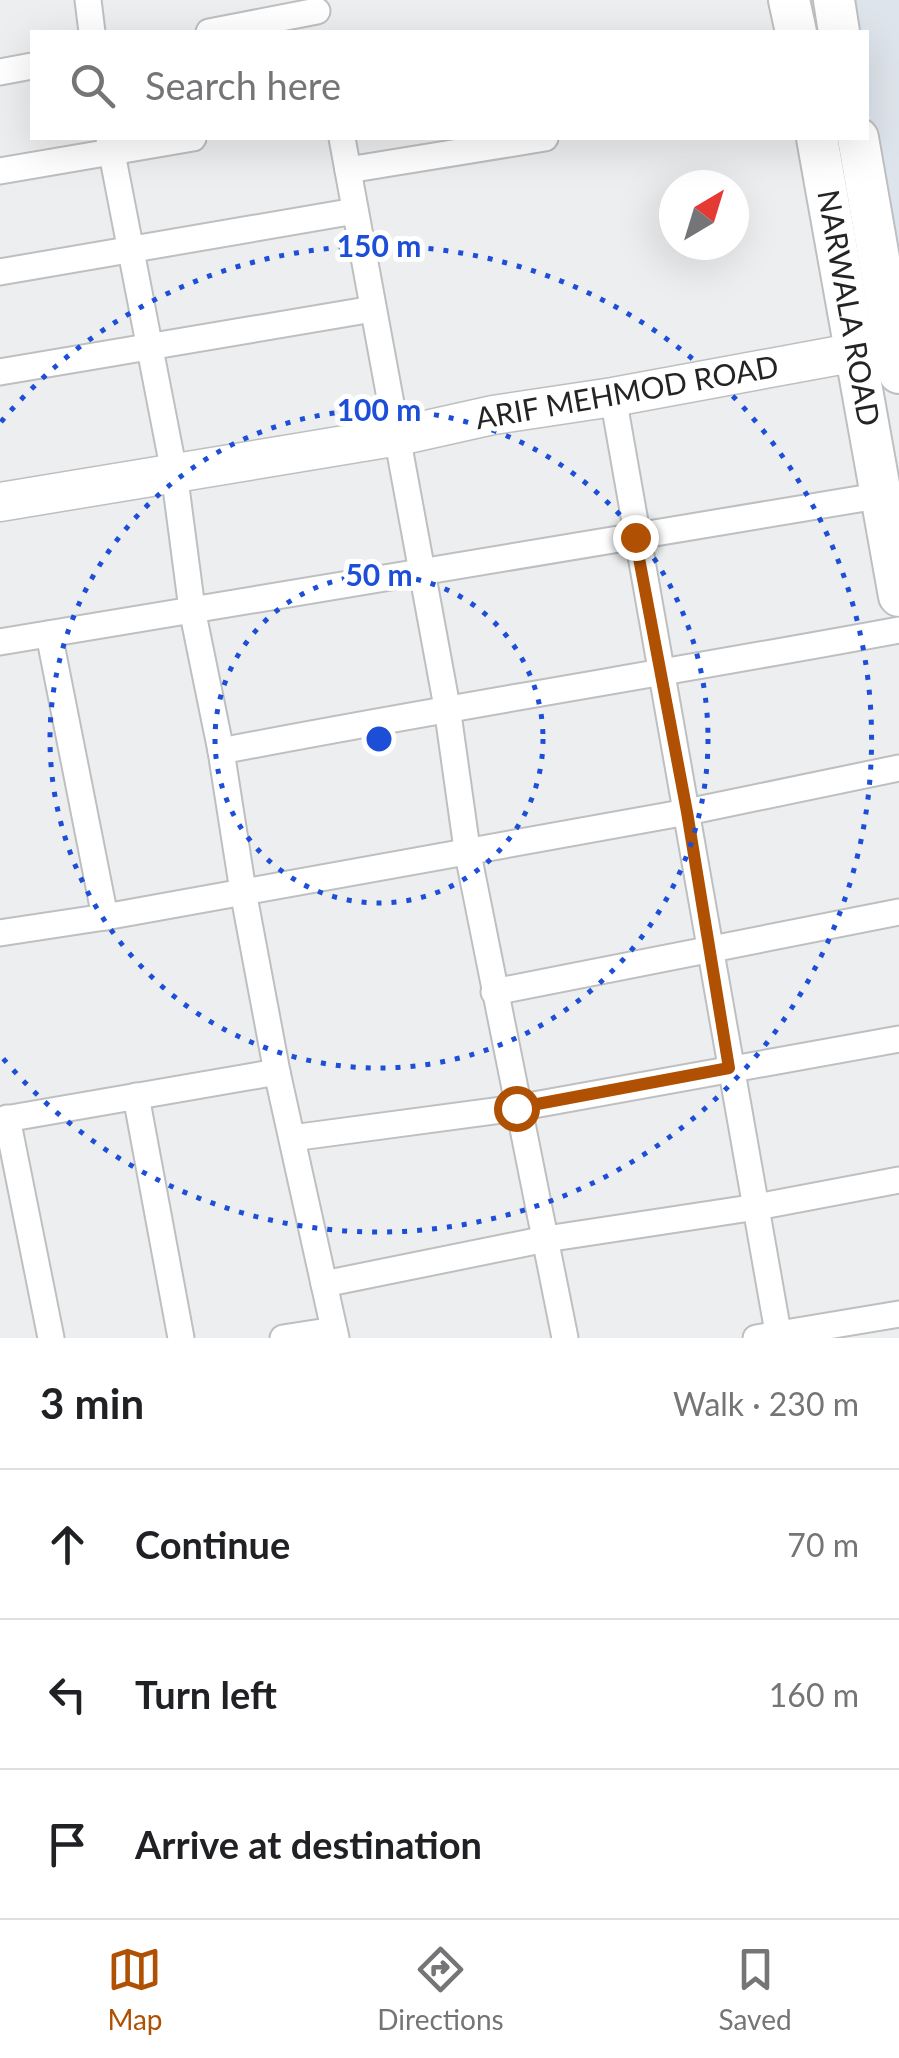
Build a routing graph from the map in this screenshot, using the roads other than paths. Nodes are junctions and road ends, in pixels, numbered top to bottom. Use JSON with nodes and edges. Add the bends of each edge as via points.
{"nodes":[{"id":1,"x":88,"y":0,"type":"edge"},
{"id":2,"x":789,"y":0,"type":"edge"},
{"id":3,"x":834,"y":0,"type":"edge"},
{"id":4,"x":317,"y":15,"type":"edge"},
{"id":5,"x":92,"y":30,"type":"edge"},
{"id":6,"x":222,"y":30,"type":"edge"},
{"id":7,"x":796,"y":30,"type":"edge"},
{"id":8,"x":840,"y":30,"type":"edge"},
{"id":9,"x":30,"y":66,"type":"edge"},
{"id":10,"x":0,"y":72,"type":"edge"},
{"id":11,"x":169,"y":140,"type":"edge"},
{"id":12,"x":342,"y":140,"type":"edge"},
{"id":13,"x":533,"y":140,"type":"edge"},
{"id":14,"x":817,"y":140,"type":"edge"},
{"id":15,"x":858,"y":140,"type":"edge"},
{"id":16,"x":111,"y":145,"type":"edge"},
{"id":17,"x":348,"y":170,"type":"junction"},
{"id":18,"x":0,"y":171,"type":"edge"},
{"id":19,"x":355,"y":211,"type":"junction"},
{"id":20,"x":132,"y":250,"type":"junction"},
{"id":21,"x":0,"y":272,"type":"edge"},
{"id":22,"x":374,"y":309,"type":"junction"},
{"id":23,"x":851,"y":338,"type":"junction"},
{"id":24,"x":896,"y":338,"type":"edge"},
{"id":25,"x":151,"y":346,"type":"junction"},
{"id":26,"x":0,"y":372,"type":"edge"},
{"id":27,"x":613,"y":397,"type":"junction"},
{"id":28,"x":399,"y":436,"type":"junction"},
{"id":29,"x":174,"y":472,"type":"junction"},
{"id":30,"x":884,"y":495,"type":"junction"},
{"id":31,"x":0,"y":502,"type":"edge"},
{"id":32,"x":635,"y":537,"type":"junction"},
{"id":33,"x":423,"y":572,"type":"junction"},
{"id":34,"x":899,"y":596,"type":"edge"},
{"id":35,"x":192,"y":609,"type":"junction"},
{"id":36,"x":899,"y":630,"type":"edge"},
{"id":37,"x":49,"y":634,"type":"junction"},
{"id":38,"x":0,"y":642,"type":"edge"},
{"id":39,"x":662,"y":674,"type":"junction"},
{"id":40,"x":447,"y":707,"type":"junction"},
{"id":41,"x":221,"y":751,"type":"junction"},
{"id":42,"x":899,"y":768,"type":"edge"},
{"id":43,"x":687,"y":812,"type":"junction"},
{"id":44,"x":466,"y":849,"type":"junction"},
{"id":45,"x":243,"y":891,"type":"junction"},
{"id":46,"x":899,"y":912,"type":"edge"},
{"id":47,"x":105,"y":917,"type":"junction"},
{"id":48,"x":0,"y":933,"type":"edge"},
{"id":49,"x":709,"y":951,"type":"junction"},
{"id":50,"x":494,"y":992,"type":"junction"},
{"id":51,"x":899,"y":1040,"type":"edge"},
{"id":52,"x":729,"y":1068,"type":"junction"},
{"id":53,"x":277,"y":1072,"type":"junction"},
{"id":54,"x":136,"y":1096,"type":"junction"},
{"id":55,"x":516,"y":1108,"type":"junction"},
{"id":56,"x":3,"y":1119,"type":"edge"},
{"id":57,"x":292,"y":1138,"type":"junction"},
{"id":58,"x":899,"y":1180,"type":"edge"},
{"id":59,"x":757,"y":1207,"type":"junction"},
{"id":60,"x":546,"y":1239,"type":"junction"},
{"id":61,"x":324,"y":1284,"type":"junction"},
{"id":62,"x":899,"y":1314,"type":"edge"},
{"id":63,"x":335,"y":1334,"type":"edge"},
{"id":64,"x":771,"y":1337,"type":"edge"},
{"id":65,"x":51,"y":1338,"type":"edge"},
{"id":66,"x":181,"y":1338,"type":"edge"},
{"id":67,"x":283,"y":1338,"type":"edge"},
{"id":68,"x":566,"y":1338,"type":"edge"}],
"edges":[{"from":1,"to":5,"type":"street"},
{"from":2,"to":7,"type":"main road"},
{"from":3,"to":8,"type":"main road"},
{"from":4,"to":6,"type":"street"},
{"from":9,"to":10,"type":"street"},
{"from":11,"to":16,"type":"street"},
{"from":12,"to":17,"type":"street"},
{"from":13,"to":17,"type":"street"},
{"from":14,"to":23,"type":"main road","name":"NARWALA ROAD"},
{"from":15,"to":24,"type":"main road","name":"NARWALA ROAD"},
{"from":16,"to":18,"type":"street"},
{"from":16,"to":20,"type":"street"},
{"from":17,"to":19,"type":"street"},
{"from":19,"to":20,"type":"street"},
{"from":19,"to":22,"type":"street"},
{"from":20,"to":21,"type":"street"},
{"from":20,"to":25,"type":"street"},
{"from":22,"to":25,"type":"street"},
{"from":22,"to":28,"type":"street"},
{"from":23,"to":24,"type":"street","name":"ARIF MEHMOD ROAD"},
{"from":23,"to":27,"type":"street","name":"ARIF MEHMOD ROAD"},
{"from":23,"to":30,"type":"main road","name":"NARWALA ROAD"},
{"from":25,"to":26,"type":"street"},
{"from":25,"to":29,"type":"street"},
{"from":27,"to":28,"type":"street","name":"ARIF MEHMOD ROAD"},
{"from":27,"to":32,"type":"street"},
{"from":28,"to":29,"type":"street","name":"ARIF MEHMOD ROAD"},
{"from":28,"to":33,"type":"street"},
{"from":29,"to":31,"type":"street","name":"ARIF MEHMOD ROAD"},
{"from":29,"to":35,"type":"street"},
{"from":30,"to":32,"type":"street"},
{"from":30,"to":34,"type":"main road","name":"NARWALA ROAD"},
{"from":32,"to":33,"type":"street"},
{"from":32,"to":39,"type":"street"},
{"from":33,"to":35,"type":"street"},
{"from":33,"to":40,"type":"street"},
{"from":35,"to":37,"type":"street"},
{"from":35,"to":41,"type":"street"},
{"from":36,"to":39,"type":"street"},
{"from":37,"to":38,"type":"street"},
{"from":37,"to":47,"type":"street"},
{"from":39,"to":40,"type":"street"},
{"from":39,"to":43,"type":"street"},
{"from":40,"to":41,"type":"street"},
{"from":40,"to":44,"type":"street"},
{"from":41,"to":45,"type":"street"},
{"from":42,"to":43,"type":"street"},
{"from":43,"to":44,"type":"street"},
{"from":43,"to":49,"type":"street"},
{"from":44,"to":45,"type":"street"},
{"from":44,"to":50,"type":"street"},
{"from":45,"to":47,"type":"street"},
{"from":45,"to":53,"type":"street"},
{"from":46,"to":49,"type":"street"},
{"from":47,"to":48,"type":"street"},
{"from":49,"to":50,"type":"street"},
{"from":49,"to":52,"type":"street"},
{"from":50,"to":55,"type":"street"},
{"from":51,"to":52,"type":"street"},
{"from":52,"to":55,"type":"street"},
{"from":52,"to":59,"type":"street"},
{"from":53,"to":54,"type":"street"},
{"from":53,"to":57,"type":"street"},
{"from":54,"to":56,"type":"street"},
{"from":54,"to":66,"type":"street"},
{"from":55,"to":57,"type":"street"},
{"from":55,"to":60,"type":"street"},
{"from":56,"to":65,"type":"street"},
{"from":57,"to":61,"type":"street"},
{"from":58,"to":59,"type":"street"},
{"from":59,"to":60,"type":"street"},
{"from":59,"to":64,"type":"street"},
{"from":60,"to":61,"type":"street"},
{"from":60,"to":68,"type":"street"},
{"from":61,"to":63,"type":"street"},
{"from":62,"to":64,"type":"street"},
{"from":63,"to":67,"type":"street"}]}
